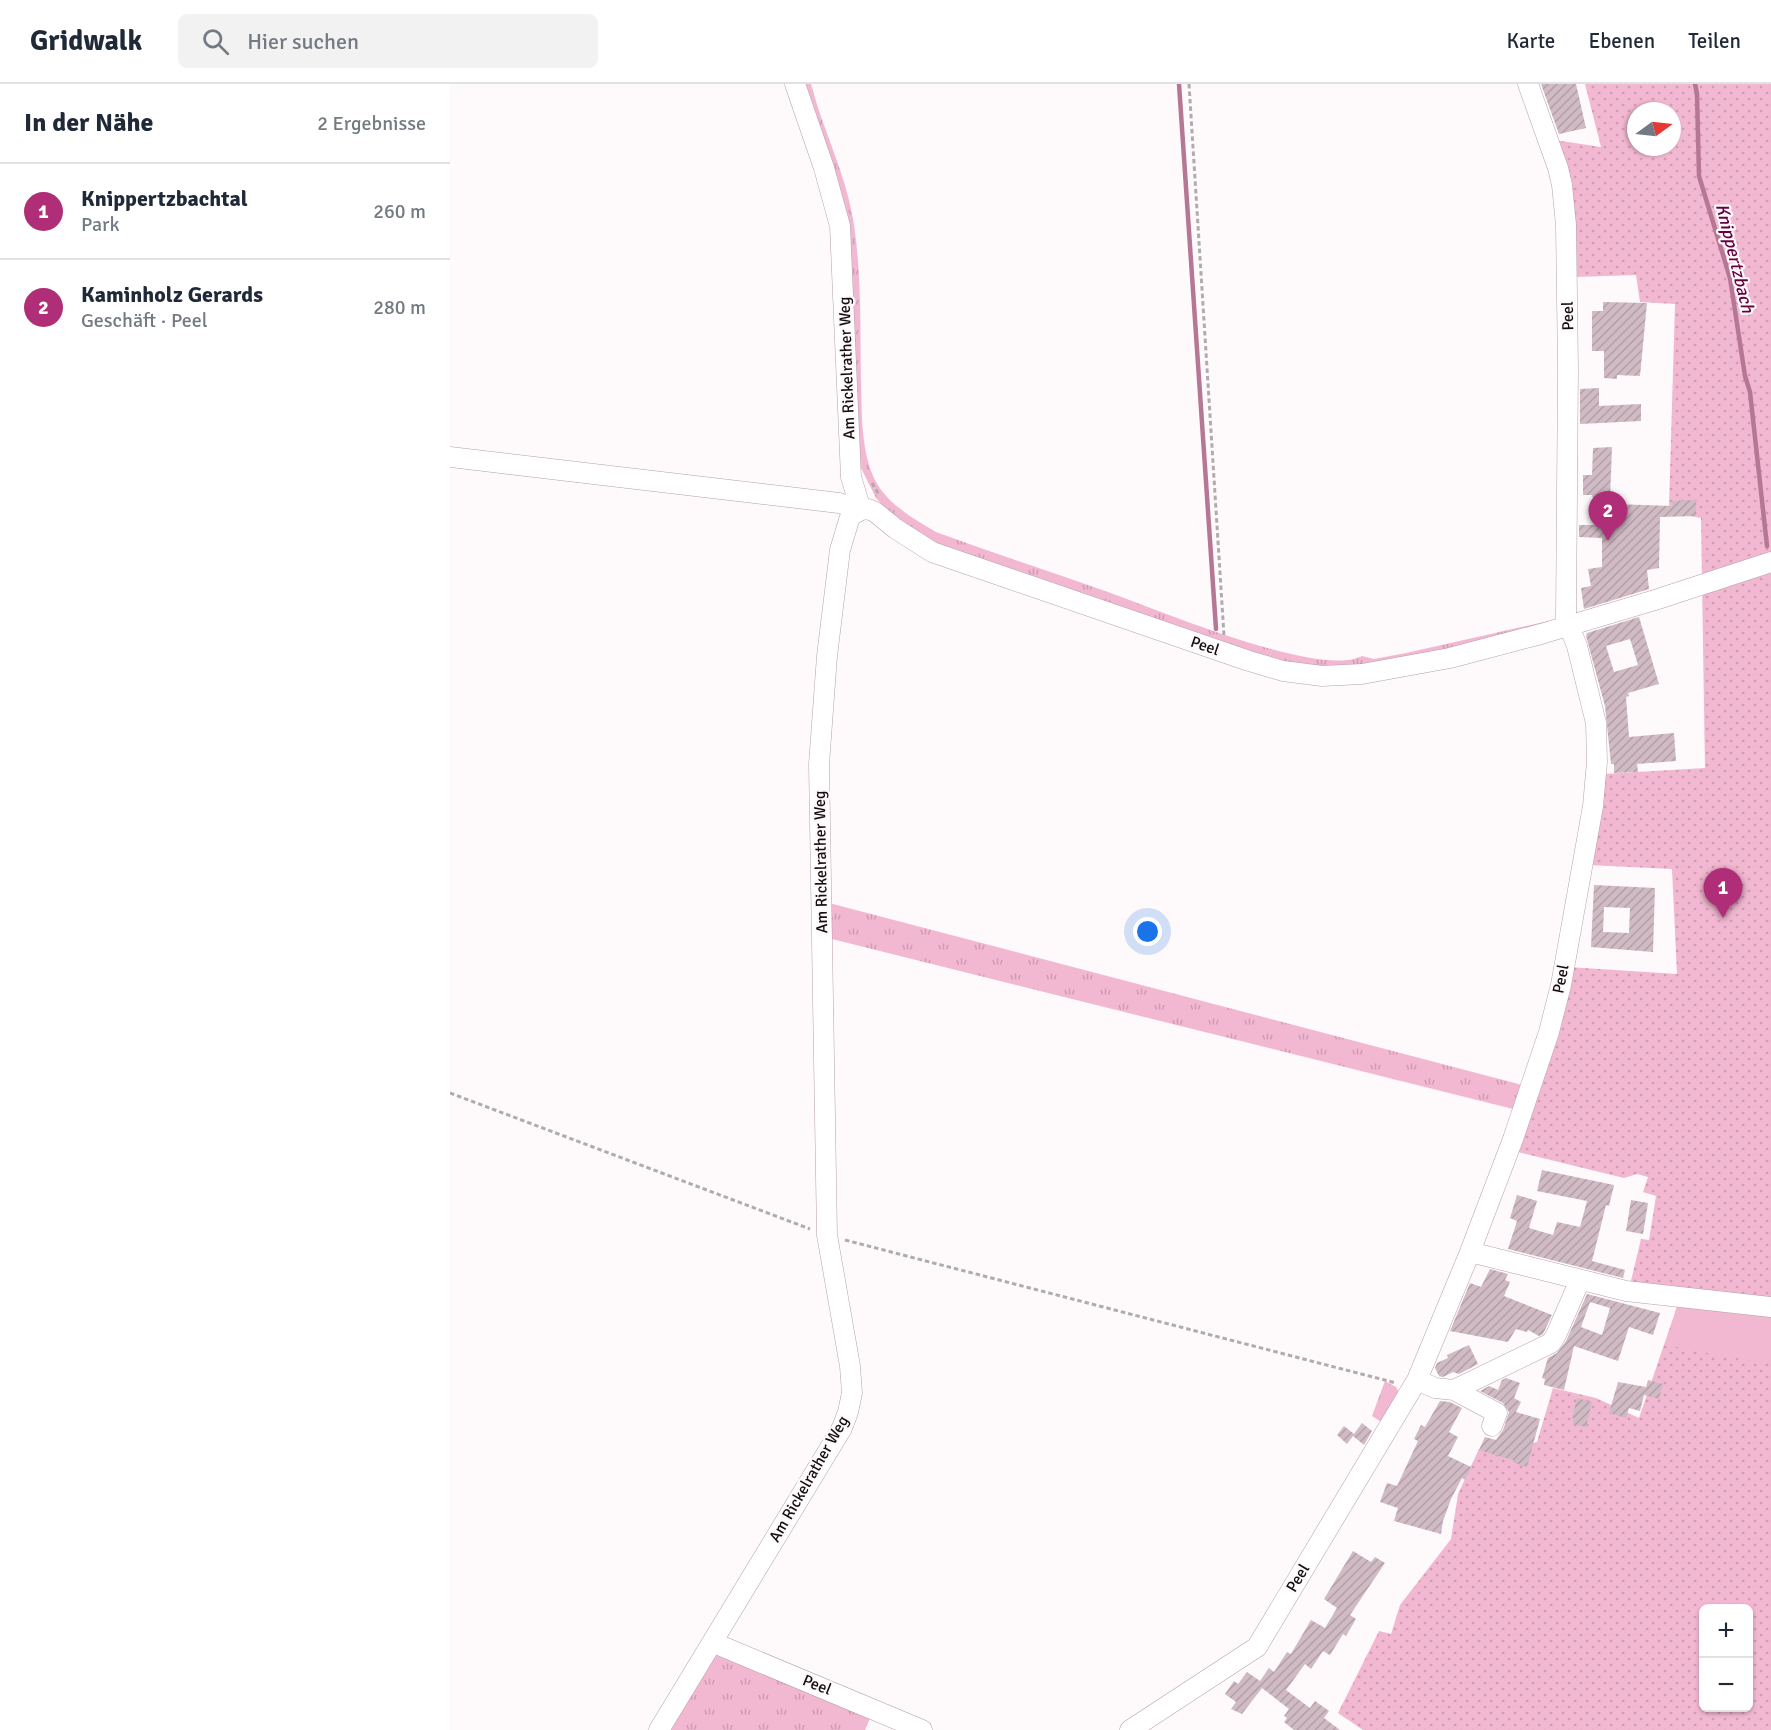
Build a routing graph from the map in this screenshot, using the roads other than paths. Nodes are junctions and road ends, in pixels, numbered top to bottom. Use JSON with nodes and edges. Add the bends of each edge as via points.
{"nodes":[{"id":1,"x":795,"y":84,"type":"edge"},
{"id":2,"x":1528,"y":84,"type":"edge"},
{"id":3,"x":450,"y":457,"type":"edge"},
{"id":4,"x":861,"y":510,"type":"junction"},
{"id":5,"x":1771,"y":562,"type":"edge"},
{"id":6,"x":1569,"y":625,"type":"junction"},
{"id":7,"x":1470,"y":1252,"type":"junction"},
{"id":8,"x":1580,"y":1280,"type":"junction"},
{"id":9,"x":1771,"y":1307,"type":"edge"},
{"id":10,"x":1414,"y":1384,"type":"junction"},
{"id":11,"x":1454,"y":1390,"type":"junction"},
{"id":12,"x":1492,"y":1426,"type":"dead end"},
{"id":13,"x":721,"y":1629,"type":"junction"},
{"id":14,"x":918,"y":1729,"type":"edge"},
{"id":15,"x":659,"y":1730,"type":"edge"},
{"id":16,"x":1130,"y":1730,"type":"edge"}],
"edges":[{"from":1,"to":4,"type":"street","name":"Am Rickelrather Weg","via":[[840,226],[851,477]]},
{"from":2,"to":6,"type":"street","name":"Peel","via":[[1558,168],[1566,225]]},
{"from":3,"to":4,"type":"street","name":"Peel","via":[[839,503]]},
{"from":4,"to":6,"type":"street","name":"Peel","via":[[875,512],[932,552],[1283,671],[1322,676],[1362,674],[1450,658]]},
{"from":4,"to":13,"type":"street","name":"Am Rickelrather Weg","via":[[849,520],[840,549],[819,764],[827,1235],[852,1393],[842,1428]]},
{"from":5,"to":6,"type":"street","name":"Peel"},
{"from":6,"to":7,"type":"street","name":"Peel","via":[[1596,723],[1593,806],[1549,1032]]},
{"from":7,"to":8,"type":"street"},
{"from":7,"to":10,"type":"street","name":"Peel"},
{"from":8,"to":9,"type":"street","via":[[1626,1291]]},
{"from":8,"to":11,"type":"street","via":[[1551,1343]]},
{"from":10,"to":11,"type":"street"},
{"from":10,"to":16,"type":"street","name":"Peel","via":[[1257,1647]]},
{"from":11,"to":12,"type":"street","via":[[1497,1413]]},
{"from":13,"to":14,"type":"street","name":"Peel","via":[[719,1645]]},
{"from":13,"to":15,"type":"street"}]}
